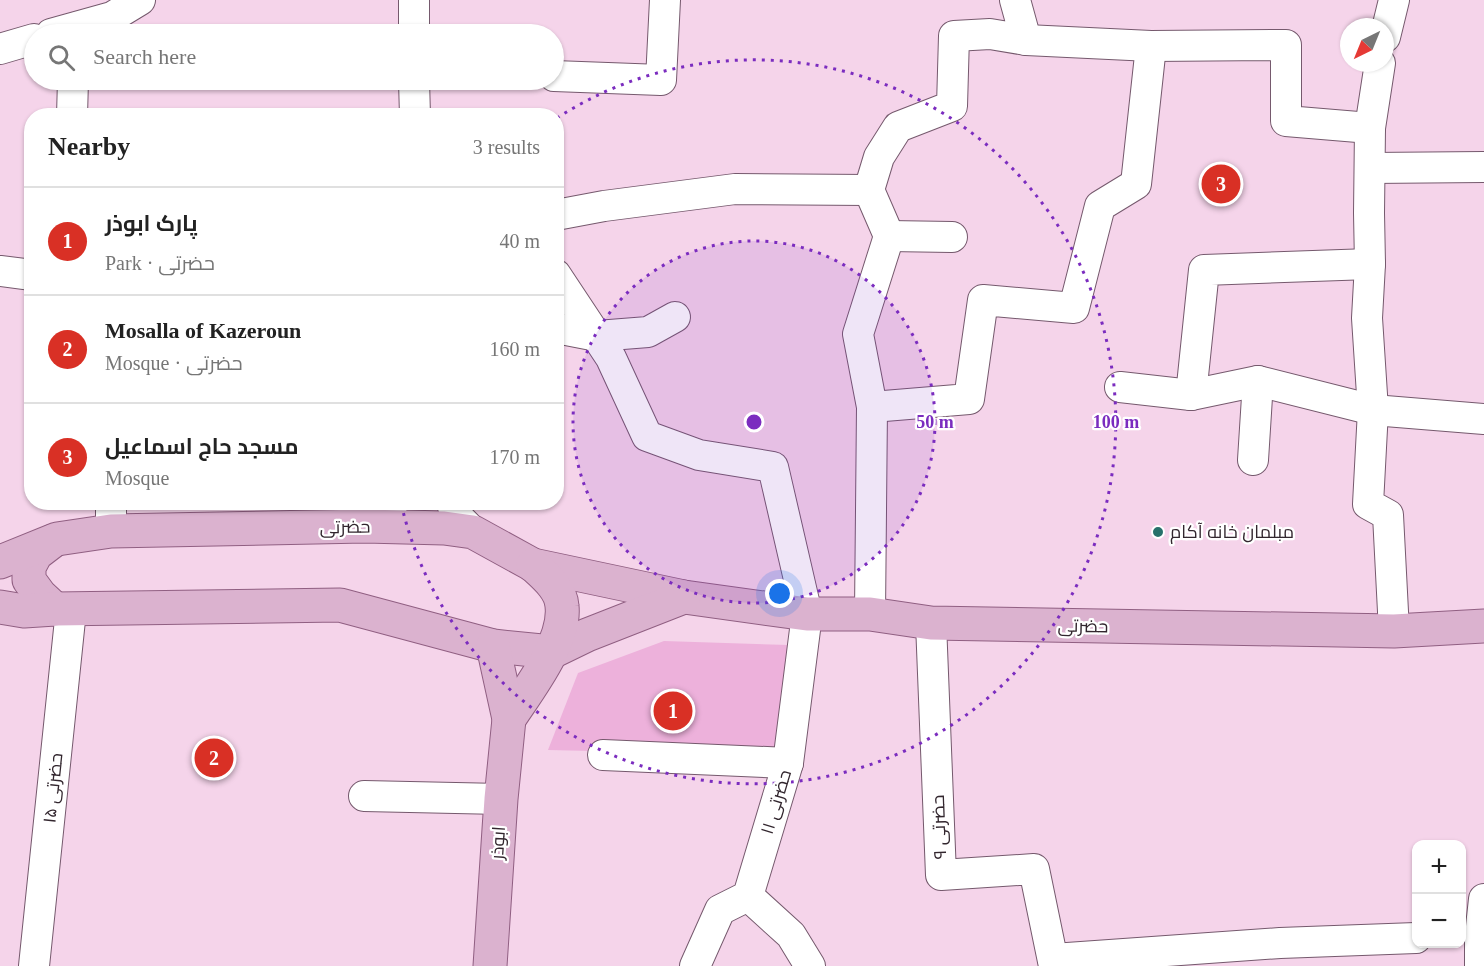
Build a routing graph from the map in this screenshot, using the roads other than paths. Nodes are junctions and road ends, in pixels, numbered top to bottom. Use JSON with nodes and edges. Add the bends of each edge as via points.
{"nodes":[{"id":1,"x":140,"y":0,"type":"edge"},
{"id":2,"x":414,"y":0,"type":"edge"},
{"id":3,"x":665,"y":0,"type":"edge"},
{"id":4,"x":1015,"y":0,"type":"edge"},
{"id":5,"x":1394,"y":0,"type":"edge"},
{"id":6,"x":1390,"y":18,"type":"edge"},
{"id":7,"x":91,"y":24,"type":"edge"},
{"id":8,"x":414,"y":24,"type":"edge"},
{"id":9,"x":1026,"y":40,"type":"junction"},
{"id":10,"x":24,"y":42,"type":"edge"},
{"id":11,"x":1151,"y":46,"type":"junction"},
{"id":12,"x":0,"y":49,"type":"edge"},
{"id":13,"x":1379,"y":72,"type":"edge"},
{"id":14,"x":564,"y":76,"type":"edge"},
{"id":15,"x":73,"y":90,"type":"edge"},
{"id":16,"x":414,"y":90,"type":"edge"},
{"id":17,"x":72,"y":108,"type":"edge"},
{"id":18,"x":415,"y":108,"type":"edge"},
{"id":19,"x":1370,"y":128,"type":"junction"},
{"id":20,"x":1484,"y":167,"type":"edge"},
{"id":21,"x":1370,"y":168,"type":"junction"},
{"id":22,"x":869,"y":190,"type":"junction"},
{"id":23,"x":564,"y":214,"type":"edge"},
{"id":24,"x":889,"y":236,"type":"junction"},
{"id":25,"x":952,"y":237,"type":"dead end"},
{"id":26,"x":1370,"y":264,"type":"junction"},
{"id":27,"x":0,"y":271,"type":"edge"},
{"id":28,"x":24,"y":274,"type":"edge"},
{"id":29,"x":564,"y":287,"type":"edge"},
{"id":30,"x":675,"y":317,"type":"dead end"},
{"id":31,"x":564,"y":330,"type":"edge"},
{"id":32,"x":597,"y":336,"type":"junction"},
{"id":33,"x":1258,"y":381,"type":"junction"},
{"id":34,"x":1120,"y":387,"type":"dead end"},
{"id":35,"x":1191,"y":395,"type":"junction"},
{"id":36,"x":872,"y":407,"type":"junction"},
{"id":37,"x":1372,"y":410,"type":"junction"},
{"id":38,"x":1484,"y":419,"type":"edge"},
{"id":39,"x":1253,"y":460,"type":"dead end"},
{"id":40,"x":384,"y":510,"type":"edge"},
{"id":41,"x":455,"y":510,"type":"edge"},
{"id":42,"x":111,"y":517,"type":"edge"},
{"id":43,"x":365,"y":526,"type":"junction"},
{"id":44,"x":473,"y":532,"type":"junction"},
{"id":45,"x":57,"y":539,"type":"junction"},
{"id":46,"x":0,"y":562,"type":"edge"},
{"id":47,"x":533,"y":566,"type":"junction"},
{"id":48,"x":684,"y":597,"type":"junction"},
{"id":49,"x":0,"y":607,"type":"edge"},
{"id":50,"x":63,"y":609,"type":"junction"},
{"id":51,"x":807,"y":614,"type":"junction"},
{"id":52,"x":870,"y":614,"type":"junction"},
{"id":53,"x":931,"y":623,"type":"junction"},
{"id":54,"x":1484,"y":626,"type":"edge"},
{"id":55,"x":1394,"y":631,"type":"junction"},
{"id":56,"x":493,"y":646,"type":"junction"},
{"id":57,"x":552,"y":652,"type":"junction"},
{"id":58,"x":509,"y":719,"type":"junction"},
{"id":59,"x":603,"y":755,"type":"dead end"},
{"id":60,"x":788,"y":763,"type":"junction"},
{"id":61,"x":364,"y":796,"type":"dead end"},
{"id":62,"x":501,"y":799,"type":"junction"},
{"id":63,"x":748,"y":896,"type":"junction"},
{"id":64,"x":1484,"y":899,"type":"edge"},
{"id":65,"x":1475,"y":936,"type":"edge"},
{"id":66,"x":1412,"y":938,"type":"edge"},
{"id":67,"x":1054,"y":963,"type":"edge"},
{"id":68,"x":34,"y":966,"type":"edge"},
{"id":69,"x":490,"y":966,"type":"edge"},
{"id":70,"x":695,"y":966,"type":"edge"},
{"id":71,"x":810,"y":966,"type":"edge"},
{"id":72,"x":1480,"y":966,"type":"edge"}],
"edges":[{"from":1,"to":7,"type":"street"},
{"from":2,"to":8,"type":"street"},
{"from":3,"to":14,"type":"street","via":[[661,80]]},
{"from":4,"to":9,"type":"street"},
{"from":5,"to":6,"type":"street"},
{"from":9,"to":11,"type":"street"},
{"from":9,"to":22,"type":"street","via":[[990,34],[954,36],[952,106],[898,127],[879,157]]},
{"from":10,"to":12,"type":"street"},
{"from":11,"to":19,"type":"street","via":[[1286,45],[1286,121]]},
{"from":11,"to":36,"type":"street","via":[[1136,184],[1100,206],[1074,308],[983,300],[969,399]]},
{"from":13,"to":19,"type":"street"},
{"from":15,"to":17,"type":"street"},
{"from":16,"to":18,"type":"street"},
{"from":19,"to":21,"type":"street"},
{"from":20,"to":21,"type":"street"},
{"from":21,"to":26,"type":"street"},
{"from":22,"to":23,"type":"street","via":[[735,189]]},
{"from":22,"to":24,"type":"street"},
{"from":24,"to":25,"type":"street"},
{"from":24,"to":36,"type":"street","via":[[858,334]]},
{"from":26,"to":35,"type":"street","via":[[1204,270]]},
{"from":26,"to":37,"type":"street","via":[[1366,318]]},
{"from":27,"to":28,"type":"street"},
{"from":29,"to":32,"type":"street"},
{"from":30,"to":32,"type":"street","via":[[648,332]]},
{"from":31,"to":32,"type":"street"},
{"from":32,"to":51,"type":"street","via":[[647,436],[699,455],[773,467]]},
{"from":33,"to":35,"type":"street"},
{"from":33,"to":37,"type":"street"},
{"from":33,"to":39,"type":"street"},
{"from":34,"to":35,"type":"street"},
{"from":36,"to":52,"type":"street"},
{"from":37,"to":38,"type":"street"},
{"from":37,"to":55,"type":"street","via":[[1368,504],[1388,515]]},
{"from":40,"to":43,"type":"street"},
{"from":41,"to":44,"type":"street"},
{"from":42,"to":43,"type":"main road","name":"حضرتی"},
{"from":42,"to":45,"type":"main road","name":"حضرتی"},
{"from":43,"to":44,"type":"main road","name":"حضرتی"},
{"from":44,"to":47,"type":"main road","name":"حضرتی"},
{"from":45,"to":46,"type":"main road","name":"حضرتی"},
{"from":45,"to":50,"type":"main road","via":[[36,554],[29,567],[29,580],[40,595]]},
{"from":47,"to":48,"type":"main road","name":"حضرتی"},
{"from":47,"to":57,"type":"main road","via":[[552,582],[563,604]]},
{"from":48,"to":51,"type":"main road","name":"حضرتی"},
{"from":48,"to":57,"type":"main road","name":"حضرتی"},
{"from":49,"to":50,"type":"main road","via":[[24,611]]},
{"from":50,"to":56,"type":"main road","via":[[340,605]]},
{"from":50,"to":68,"type":"street","name":"حضرتی ۱۵"},
{"from":51,"to":52,"type":"main road","name":"حضرتی"},
{"from":51,"to":60,"type":"street","name":"حضرتی ۱۱"},
{"from":52,"to":53,"type":"main road","name":"حضرتی"},
{"from":53,"to":55,"type":"main road","name":"حضرتی"},
{"from":53,"to":67,"type":"street","name":"حضرتی ۹","via":[[941,875],[1034,869]]},
{"from":54,"to":55,"type":"main road","name":"حضرتی"},
{"from":56,"to":57,"type":"main road"},
{"from":56,"to":58,"type":"main road"},
{"from":57,"to":58,"type":"main road"},
{"from":58,"to":62,"type":"main road","name":"ابوذر"},
{"from":59,"to":60,"type":"street"},
{"from":60,"to":63,"type":"street","name":"حضرتی ۱۱"},
{"from":61,"to":62,"type":"street"},
{"from":62,"to":69,"type":"main road","name":"ابوذر"},
{"from":63,"to":70,"type":"street","via":[[720,910]]},
{"from":63,"to":71,"type":"street","via":[[790,935]]},
{"from":64,"to":65,"type":"street"},
{"from":65,"to":72,"type":"street"},
{"from":66,"to":67,"type":"street","via":[[1280,943]]}]}
